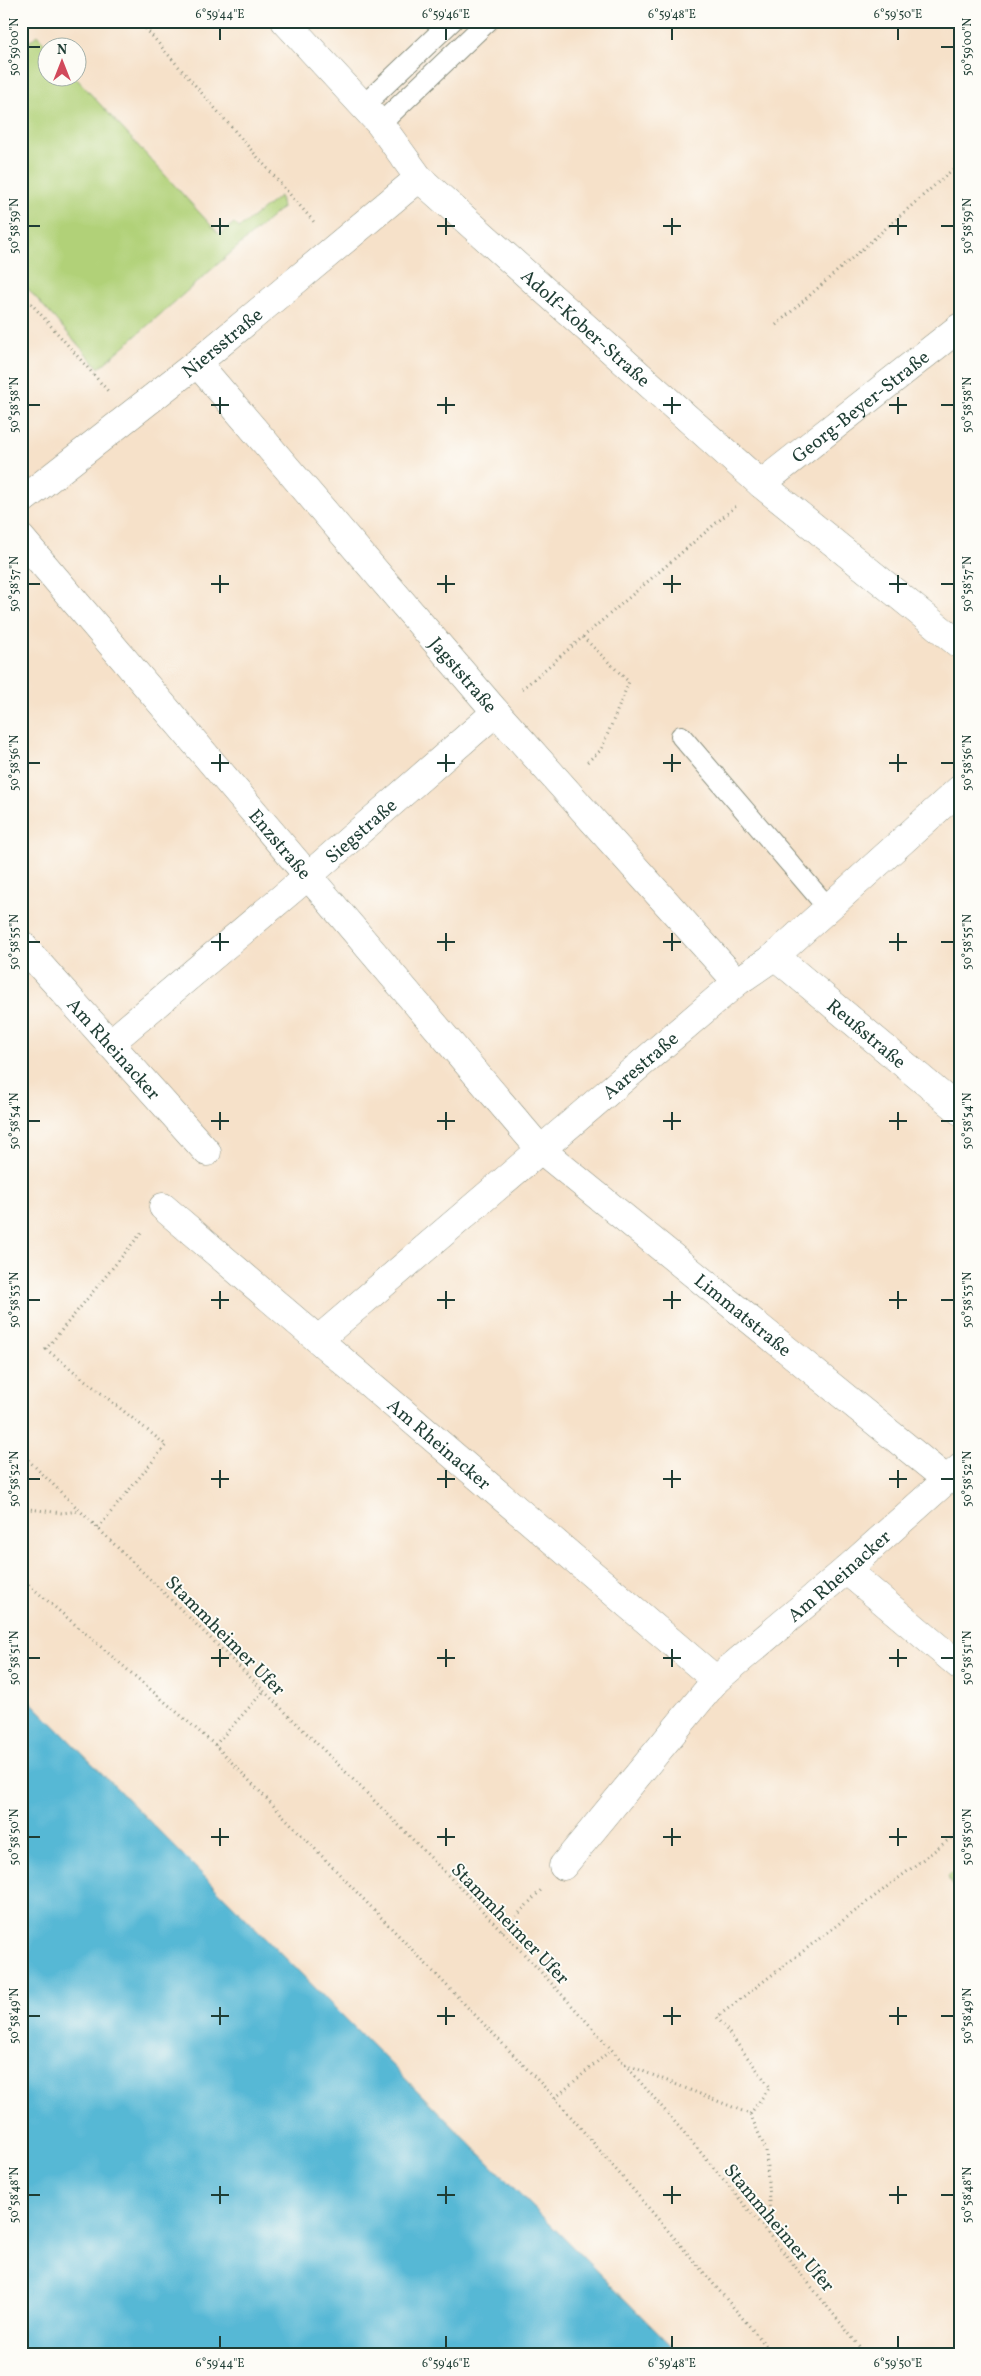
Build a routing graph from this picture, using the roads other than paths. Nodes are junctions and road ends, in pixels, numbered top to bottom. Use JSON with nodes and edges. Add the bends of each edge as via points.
{"nodes":[{"id":1,"x":285,"y":21,"type":"edge"},
{"id":2,"x":452,"y":21,"type":"edge"},
{"id":3,"x":488,"y":21,"type":"edge"},
{"id":4,"x":372,"y":115,"type":"junction"},
{"id":5,"x":420,"y":178,"type":"junction"},
{"id":6,"x":960,"y":327,"type":"edge"},
{"id":7,"x":197,"y":363,"type":"junction"},
{"id":8,"x":761,"y":484,"type":"junction"},
{"id":9,"x":21,"y":501,"type":"edge"},
{"id":10,"x":21,"y":538,"type":"edge"},
{"id":11,"x":960,"y":645,"type":"edge"},
{"id":12,"x":496,"y":712,"type":"junction"},
{"id":13,"x":681,"y":736,"type":"dead end"},
{"id":14,"x":960,"y":789,"type":"edge"},
{"id":15,"x":308,"y":876,"type":"junction"},
{"id":16,"x":828,"y":908,"type":"junction"},
{"id":17,"x":21,"y":944,"type":"edge"},
{"id":18,"x":775,"y":956,"type":"junction"},
{"id":19,"x":737,"y":982,"type":"junction"},
{"id":20,"x":109,"y":1044,"type":"junction"},
{"id":21,"x":960,"y":1110,"type":"edge"},
{"id":22,"x":540,"y":1149,"type":"junction"},
{"id":23,"x":207,"y":1152,"type":"dead end"},
{"id":24,"x":163,"y":1207,"type":"road end"},
{"id":25,"x":319,"y":1339,"type":"junction"},
{"id":26,"x":953,"y":1474,"type":"edge"},
{"id":27,"x":846,"y":1570,"type":"junction"},
{"id":28,"x":960,"y":1666,"type":"edge"},
{"id":29,"x":716,"y":1680,"type":"junction"},
{"id":30,"x":563,"y":1866,"type":"dead end"}],
"edges":[{"from":1,"to":4,"type":"street","name":"Adolf-Kober-Straße"},
{"from":2,"to":4,"type":"lane"},
{"from":3,"to":4,"type":"lane"},
{"from":4,"to":5,"type":"street","name":"Adolf-Kober-Straße"},
{"from":5,"to":7,"type":"street","name":"Niersstraße"},
{"from":5,"to":8,"type":"street","name":"Adolf-Kober-Straße"},
{"from":6,"to":8,"type":"street","name":"Georg-Beyer-Straße"},
{"from":7,"to":9,"type":"street","name":"Niersstraße"},
{"from":7,"to":12,"type":"street","name":"Jagststraße"},
{"from":8,"to":11,"type":"street","name":"Adolf-Kober-Straße"},
{"from":10,"to":15,"type":"street","name":"Enzstraße"},
{"from":12,"to":15,"type":"street","name":"Siegstraße"},
{"from":12,"to":19,"type":"street","name":"Jagststraße"},
{"from":13,"to":16,"type":"lane"},
{"from":14,"to":16,"type":"street","name":"Aarestraße"},
{"from":15,"to":20,"type":"street","name":"Siegstraße"},
{"from":15,"to":22,"type":"street","name":"Enzstraße"},
{"from":16,"to":18,"type":"street","name":"Aarestraße"},
{"from":17,"to":20,"type":"street","name":"Am Rheinacker"},
{"from":18,"to":19,"type":"street","name":"Aarestraße"},
{"from":18,"to":21,"type":"street","name":"Reußstraße"},
{"from":19,"to":22,"type":"street","name":"Aarestraße"},
{"from":20,"to":23,"type":"street","name":"Am Rheinacker"},
{"from":22,"to":25,"type":"street","name":"Aarestraße"},
{"from":22,"to":26,"type":"street","name":"Limmatstraße"},
{"from":24,"to":25,"type":"street","name":"Am Rheinacker"},
{"from":25,"to":29,"type":"street","name":"Am Rheinacker"},
{"from":26,"to":27,"type":"street","name":"Am Rheinacker"},
{"from":27,"to":28,"type":"street"},
{"from":27,"to":29,"type":"street","name":"Am Rheinacker"},
{"from":29,"to":30,"type":"street","name":"Am Rheinacker"}]}
